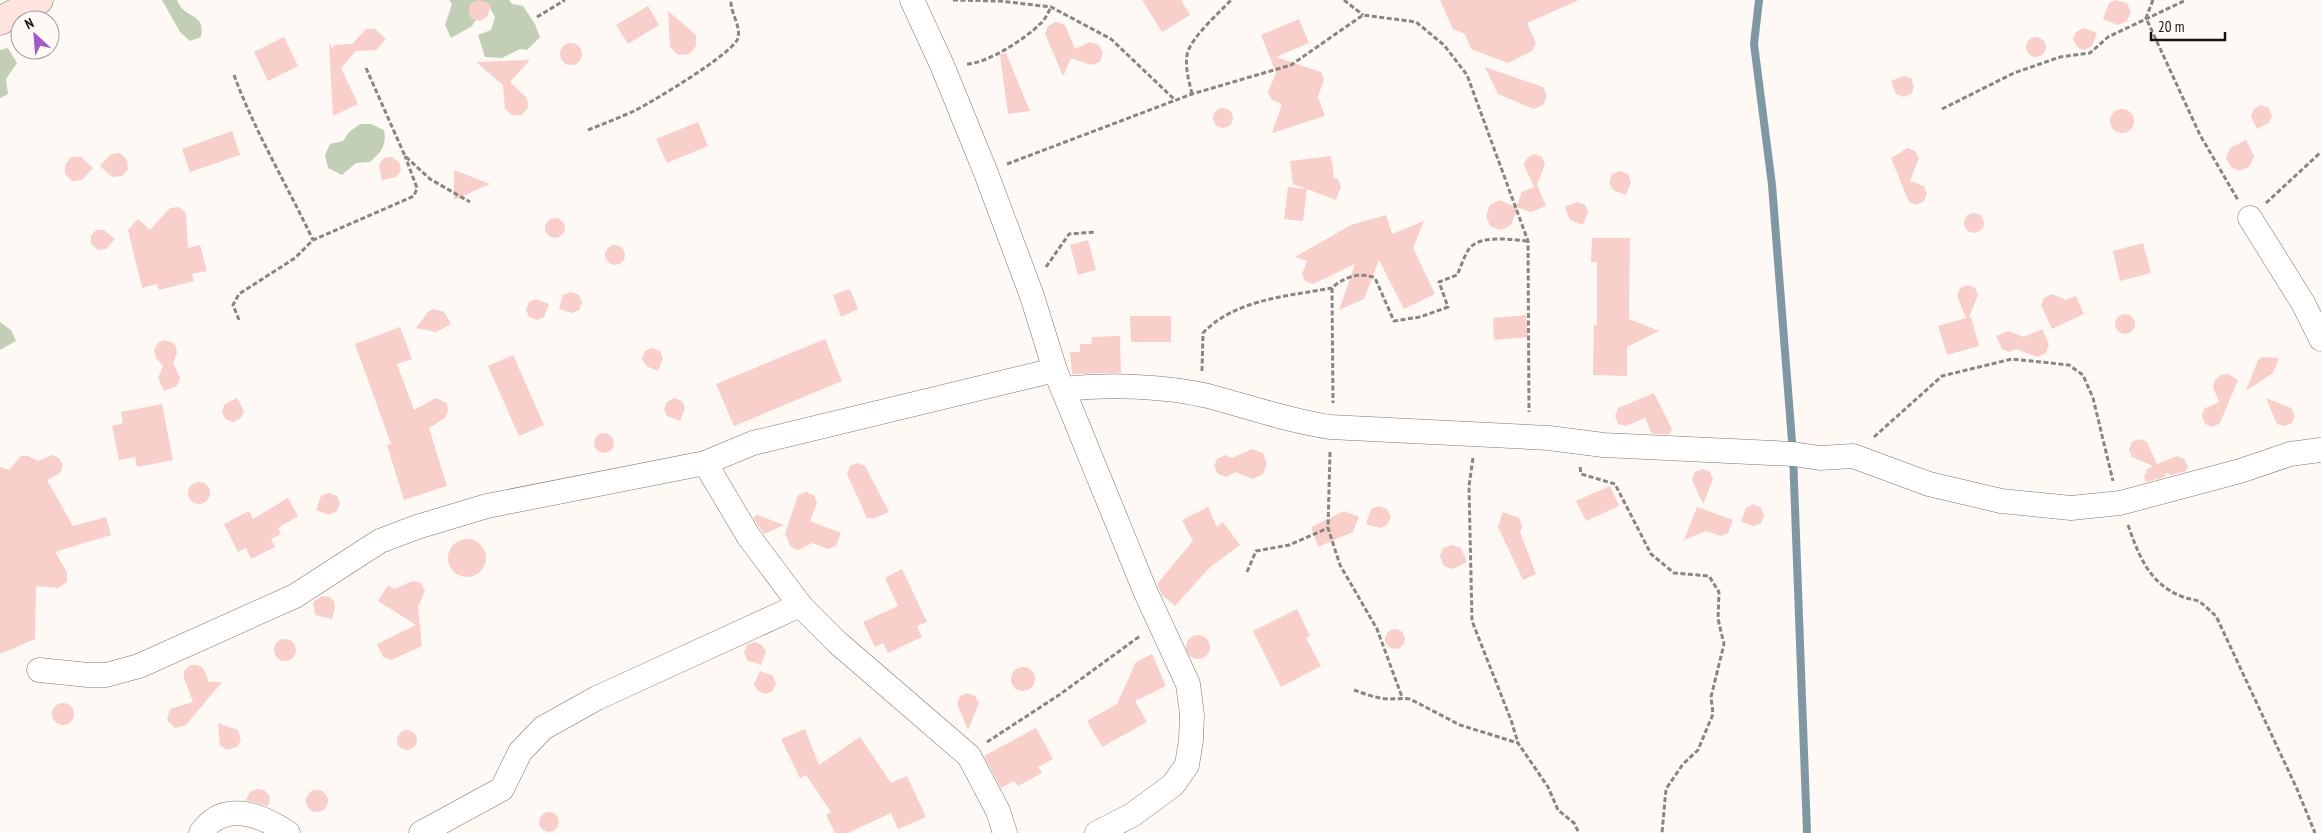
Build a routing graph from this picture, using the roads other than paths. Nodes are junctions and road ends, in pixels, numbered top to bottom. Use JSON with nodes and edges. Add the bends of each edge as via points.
{"nodes":[{"id":1,"x":39,"y":0,"type":"edge"},
{"id":2,"x":912,"y":0,"type":"edge"},
{"id":3,"x":0,"y":21,"type":"edge"},
{"id":4,"x":2250,"y":218,"type":"road end"},
{"id":5,"x":2321,"y":339,"type":"edge"},
{"id":6,"x":1059,"y":379,"type":"junction"},
{"id":7,"x":2321,"y":450,"type":"edge"},
{"id":8,"x":705,"y":463,"type":"junction"},
{"id":9,"x":800,"y":605,"type":"junction"},
{"id":10,"x":39,"y":670,"type":"dead end"},
{"id":11,"x":201,"y":833,"type":"edge"},
{"id":12,"x":288,"y":833,"type":"edge"},
{"id":13,"x":421,"y":833,"type":"edge"},
{"id":14,"x":1005,"y":833,"type":"edge"},
{"id":15,"x":1097,"y":833,"type":"edge"}],
"edges":[{"from":1,"to":3,"type":"street"},
{"from":2,"to":6,"type":"street","via":[[986,173]]},
{"from":4,"to":5,"type":"street","via":[[2303,303]]},
{"from":6,"to":7,"type":"street","via":[[1088,386],[1142,387],[1206,396],[1305,424],[1330,427],[1576,440],[1603,445],[1820,458],[1853,456],[1929,484],[2001,501],[2071,508],[2120,503],[2290,454]]},
{"from":6,"to":8,"type":"street","via":[[753,444]]},
{"from":6,"to":15,"type":"street","via":[[1159,622],[1188,684],[1192,715],[1187,765],[1173,785],[1132,815]]},
{"from":8,"to":9,"type":"street","via":[[750,537]]},
{"from":8,"to":10,"type":"street","via":[[487,506],[417,527],[380,541],[295,596],[139,666],[106,675]]},
{"from":9,"to":13,"type":"street","via":[[597,698],[543,728],[520,752],[502,789]]},
{"from":9,"to":14,"type":"street","via":[[838,644],[968,756],[998,811]]},
{"from":11,"to":12,"type":"street","via":[[207,823],[226,812],[254,816]]}]}
